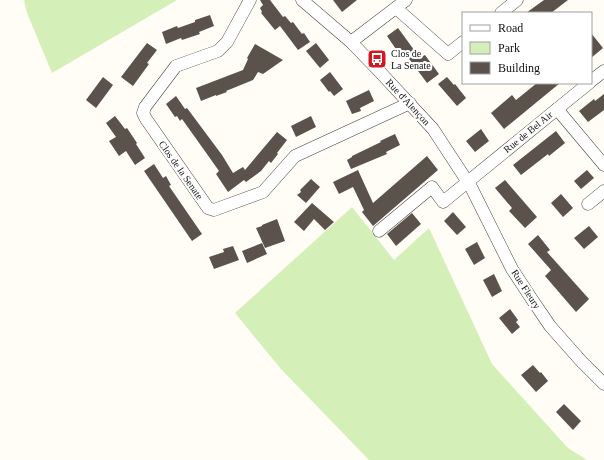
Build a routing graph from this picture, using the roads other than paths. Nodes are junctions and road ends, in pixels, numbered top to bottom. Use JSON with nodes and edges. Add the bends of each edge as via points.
{"nodes":[{"id":1,"x":250,"y":0,"type":"edge"},
{"id":2,"x":302,"y":0,"type":"edge"},
{"id":3,"x":406,"y":0,"type":"edge"},
{"id":4,"x":517,"y":0,"type":"edge"},
{"id":5,"x":396,"y":8,"type":"junction"},
{"id":6,"x":502,"y":12,"type":"edge"},
{"id":7,"x":350,"y":42,"type":"junction"},
{"id":8,"x":462,"y":43,"type":"edge"},
{"id":9,"x":604,"y":71,"type":"edge"},
{"id":10,"x":592,"y":80,"type":"edge"},
{"id":11,"x":588,"y":84,"type":"edge"},
{"id":12,"x":410,"y":104,"type":"junction"},
{"id":13,"x":557,"y":109,"type":"junction"},
{"id":14,"x":604,"y":165,"type":"edge"},
{"id":15,"x":468,"y":181,"type":"junction"},
{"id":16,"x":604,"y":191,"type":"edge"},
{"id":17,"x":588,"y":204,"type":"dead end"},
{"id":18,"x":379,"y":231,"type":"dead end"},
{"id":19,"x":604,"y":384,"type":"edge"}],
"edges":[{"from":1,"to":12,"type":"street","name":"Clos de la Senate","via":[[227,42],[218,51],[176,66],[145,107],[146,120],[208,208],[214,210],[263,192],[295,156]]},
{"from":2,"to":7,"type":"street","name":"Rue d'Alençon"},
{"from":3,"to":5,"type":"street"},
{"from":4,"to":6,"type":"street"},
{"from":5,"to":7,"type":"street"},
{"from":5,"to":8,"type":"street","via":[[448,54]]},
{"from":7,"to":12,"type":"street","name":"Rue d'Alençon"},
{"from":9,"to":10,"type":"street","name":"Rue de Bel Air"},
{"from":11,"to":13,"type":"street","name":"Rue de Bel Air"},
{"from":12,"to":15,"type":"street","name":"Rue d'Alençon","via":[[433,129]]},
{"from":13,"to":14,"type":"street"},
{"from":13,"to":15,"type":"street","name":"Rue de Bel Air"},
{"from":15,"to":18,"type":"street","name":"Rue de Bel Air","via":[[443,202],[432,186]]},
{"from":15,"to":19,"type":"street","name":"Rue Fleury","via":[[512,269],[531,298],[550,326]]},
{"from":16,"to":17,"type":"street"}]}
